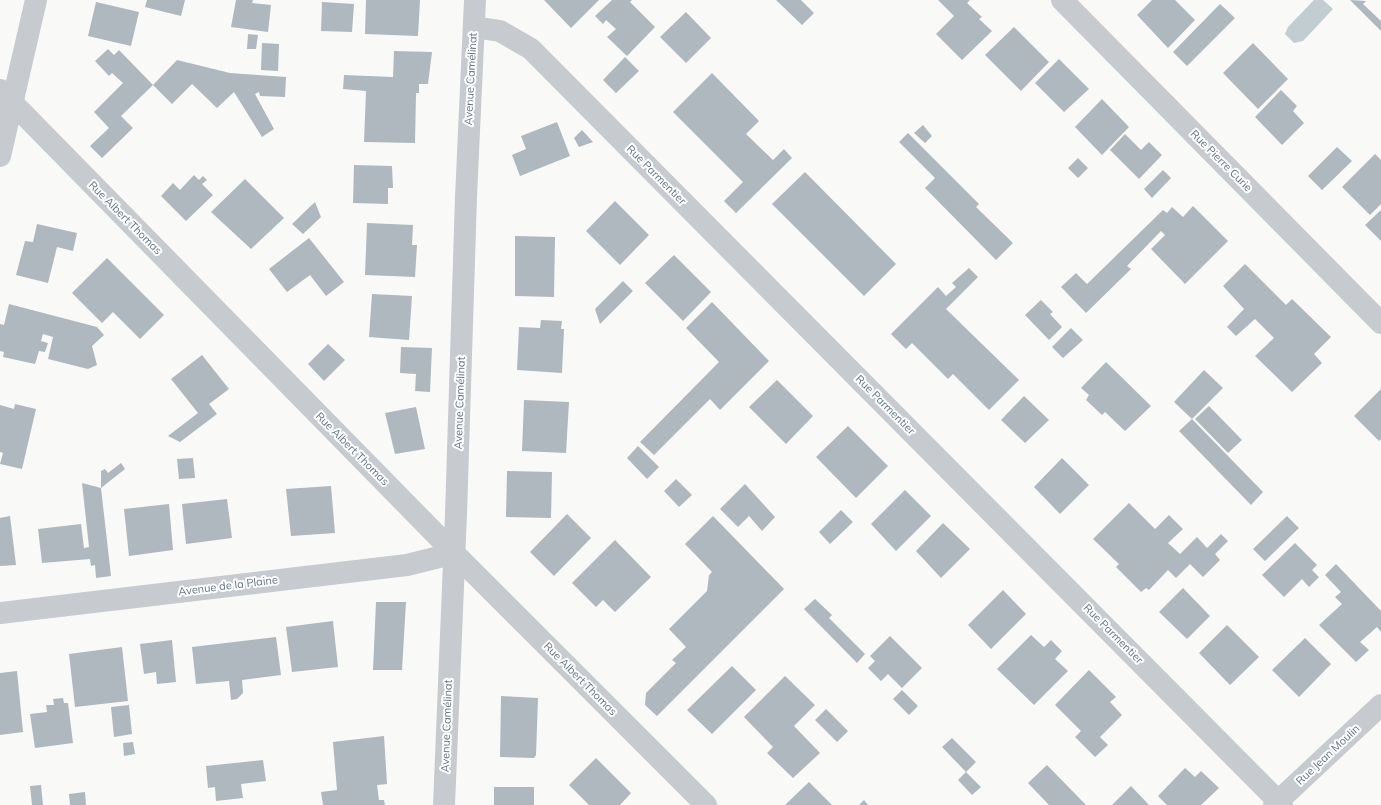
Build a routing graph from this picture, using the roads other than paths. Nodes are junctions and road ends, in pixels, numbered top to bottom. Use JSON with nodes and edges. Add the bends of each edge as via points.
{"nodes":[{"id":1,"x":36,"y":0,"type":"edge"},
{"id":2,"x":475,"y":0,"type":"edge"},
{"id":3,"x":1062,"y":0,"type":"edge"},
{"id":4,"x":474,"y":27,"type":"junction"},
{"id":5,"x":6,"y":97,"type":"edge"},
{"id":6,"x":0,"y":156,"type":"edge"},
{"id":7,"x":1381,"y":323,"type":"edge"},
{"id":8,"x":455,"y":553,"type":"junction"},
{"id":9,"x":0,"y":613,"type":"edge"},
{"id":10,"x":1381,"y":705,"type":"edge"},
{"id":11,"x":1278,"y":804,"type":"edge"},
{"id":12,"x":444,"y":805,"type":"edge"},
{"id":13,"x":706,"y":805,"type":"edge"}],
"edges":[{"from":1,"to":5,"type":"street"},
{"from":2,"to":4,"type":"street","name":"Avenue Camélinat"},
{"from":3,"to":7,"type":"street","name":"Rue Pierre Curie"},
{"from":4,"to":8,"type":"street","name":"Avenue Camélinat"},
{"from":4,"to":11,"type":"street","name":"Rue Parmentier","via":[[500,31],[531,49]]},
{"from":5,"to":6,"type":"street"},
{"from":5,"to":8,"type":"street","name":"Rue Albert Thomas"},
{"from":8,"to":9,"type":"street","name":"Avenue de la Plaine","via":[[407,565]]},
{"from":8,"to":12,"type":"street","name":"Avenue Camélinat"},
{"from":8,"to":13,"type":"street","name":"Rue Albert Thomas"},
{"from":10,"to":11,"type":"street","name":"Rue Jean Moulin"}]}
